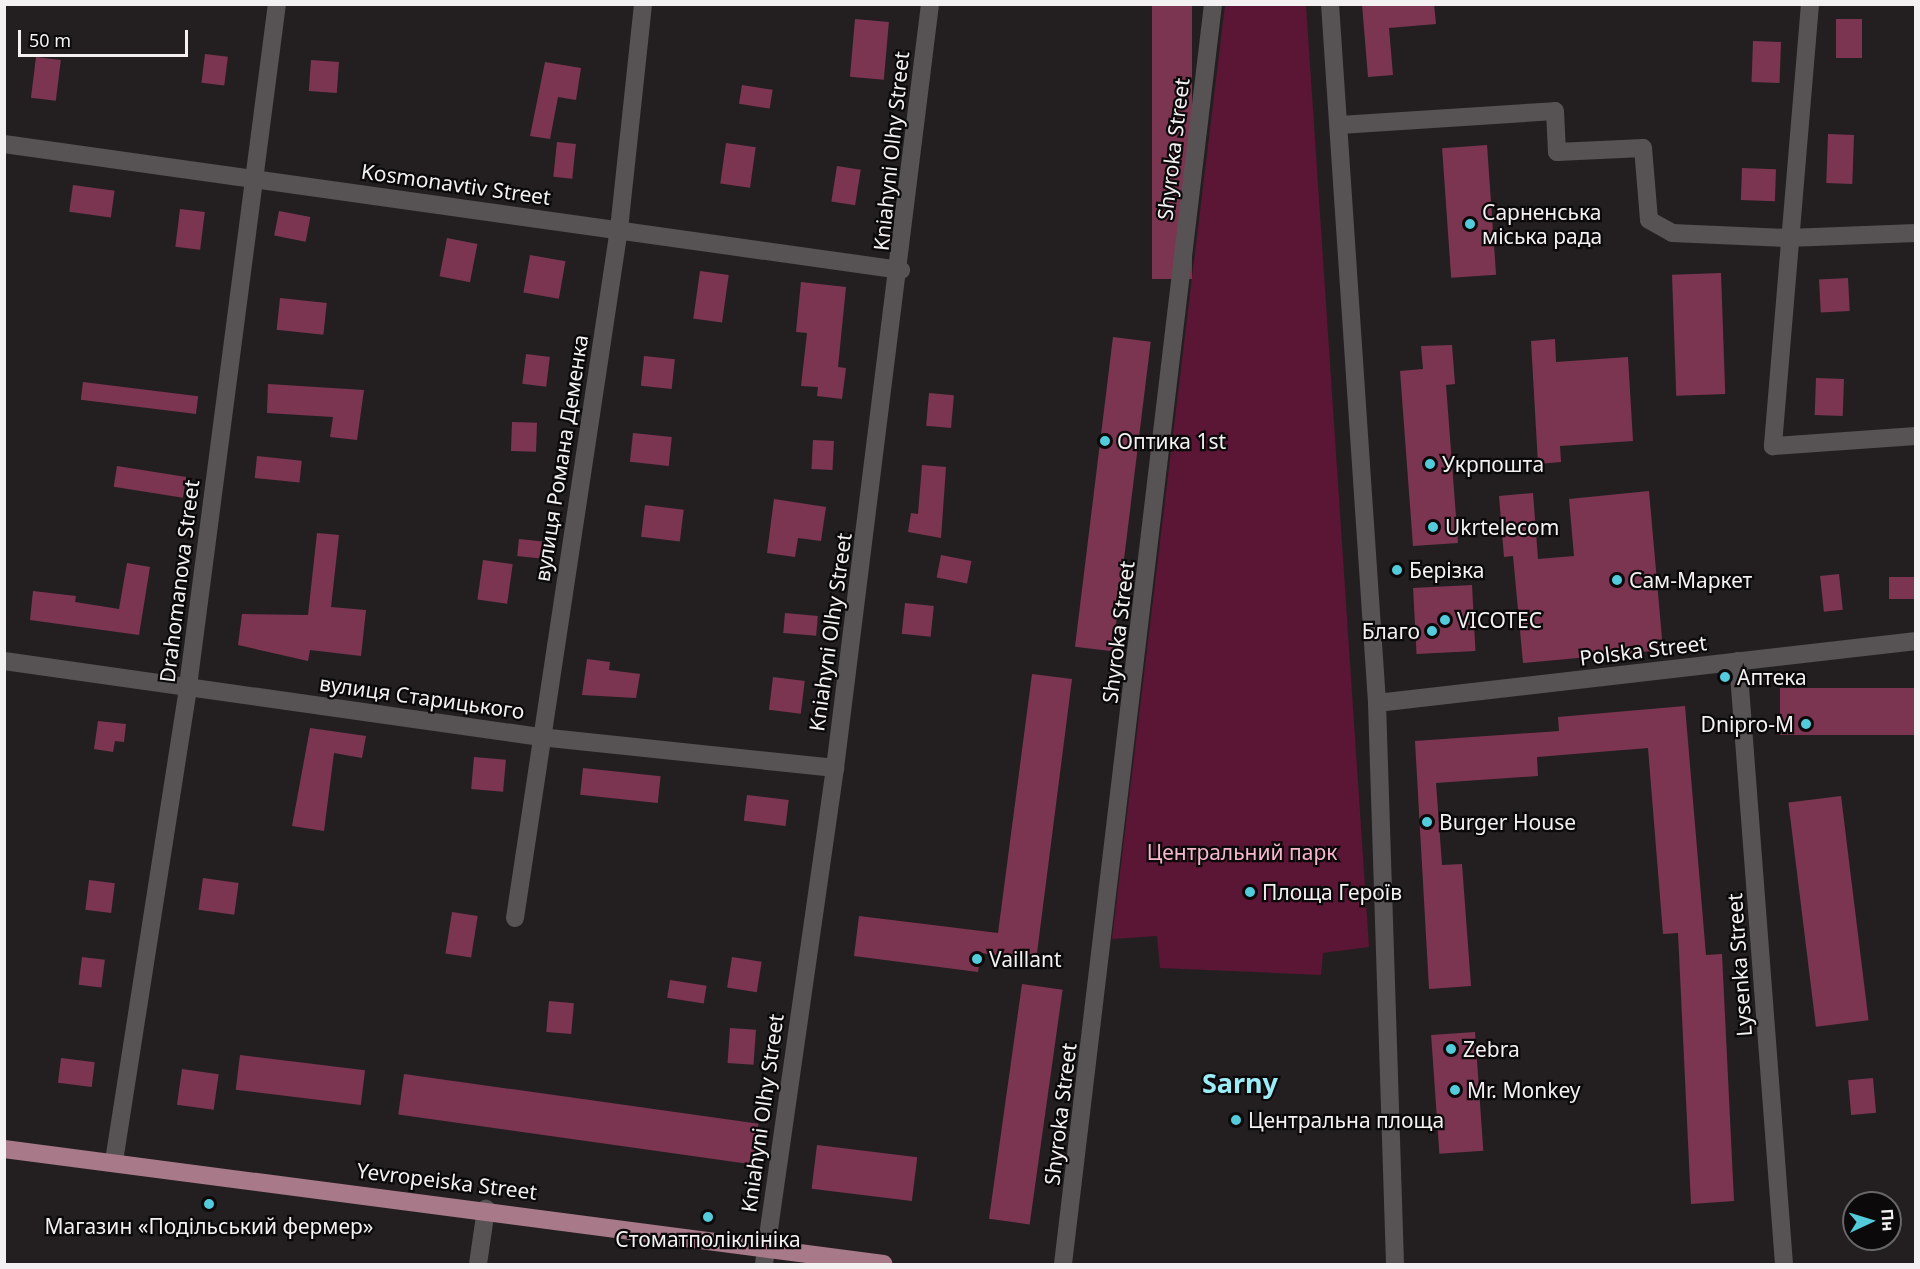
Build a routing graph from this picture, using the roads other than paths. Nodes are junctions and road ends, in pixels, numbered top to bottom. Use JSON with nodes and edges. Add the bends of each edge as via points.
{"nodes":[{"id":1,"x":277,"y":4,"type":"edge"},
{"id":2,"x":644,"y":4,"type":"edge"},
{"id":3,"x":930,"y":4,"type":"edge"},
{"id":4,"x":1213,"y":4,"type":"edge"},
{"id":5,"x":1330,"y":4,"type":"edge"},
{"id":6,"x":1810,"y":4,"type":"edge"},
{"id":7,"x":1340,"y":125,"type":"junction"},
{"id":8,"x":4,"y":144,"type":"edge"},
{"id":9,"x":253,"y":179,"type":"junction"},
{"id":10,"x":619,"y":229,"type":"junction"},
{"id":11,"x":1916,"y":233,"type":"edge"},
{"id":12,"x":1788,"y":238,"type":"junction"},
{"id":13,"x":901,"y":270,"type":"junction"},
{"id":14,"x":1916,"y":436,"type":"edge"},
{"id":15,"x":1916,"y":641,"type":"edge"},
{"id":16,"x":4,"y":661,"type":"edge"},
{"id":17,"x":1738,"y":661,"type":"junction"},
{"id":18,"x":188,"y":686,"type":"junction"},
{"id":19,"x":1377,"y":703,"type":"junction"},
{"id":20,"x":540,"y":737,"type":"junction"},
{"id":21,"x":835,"y":768,"type":"junction"},
{"id":22,"x":515,"y":918,"type":"dead end"},
{"id":23,"x":4,"y":1149,"type":"edge"},
{"id":24,"x":114,"y":1161,"type":"junction"},
{"id":25,"x":486,"y":1209,"type":"junction"},
{"id":26,"x":765,"y":1256,"type":"edge"},
{"id":27,"x":478,"y":1264,"type":"edge"},
{"id":28,"x":884,"y":1264,"type":"edge"},
{"id":29,"x":1063,"y":1264,"type":"edge"},
{"id":30,"x":1395,"y":1264,"type":"edge"},
{"id":31,"x":1784,"y":1264,"type":"edge"}],
"edges":[{"from":1,"to":9,"type":"street","name":"Drahomanova Street"},
{"from":2,"to":10,"type":"street","name":"вулиця Романа Деменка"},
{"from":3,"to":13,"type":"street","name":"Kniahyni Olhy Street"},
{"from":4,"to":29,"type":"street","name":"Shyroka Street"},
{"from":5,"to":7,"type":"street"},
{"from":6,"to":12,"type":"street"},
{"from":7,"to":12,"type":"street","via":[[1555,111],[1557,152],[1643,148],[1649,220],[1672,234]]},
{"from":7,"to":19,"type":"street"},
{"from":8,"to":9,"type":"street","name":"Kosmonavtiv Street"},
{"from":9,"to":10,"type":"street","name":"Kosmonavtiv Street"},
{"from":9,"to":18,"type":"street","name":"Drahomanova Street"},
{"from":10,"to":13,"type":"street","name":"Kosmonavtiv Street"},
{"from":10,"to":20,"type":"street","name":"вулиця Романа Деменка"},
{"from":11,"to":12,"type":"street"},
{"from":12,"to":14,"type":"street","via":[[1773,447]]},
{"from":13,"to":21,"type":"street","name":"Kniahyni Olhy Street"},
{"from":15,"to":17,"type":"street","name":"Polska Street"},
{"from":16,"to":18,"type":"street","name":"вулиця Старицького"},
{"from":17,"to":19,"type":"street","name":"Polska Street"},
{"from":17,"to":31,"type":"street","name":"Lysenka Street"},
{"from":18,"to":20,"type":"street","name":"вулиця Старицького"},
{"from":18,"to":24,"type":"street","name":"Drahomanova Street"},
{"from":19,"to":30,"type":"street"},
{"from":20,"to":21,"type":"street","name":"вулиця Старицького"},
{"from":20,"to":22,"type":"street","name":"вулиця Романа Деменка"},
{"from":21,"to":26,"type":"street","name":"Kniahyni Olhy Street"},
{"from":23,"to":24,"type":"main road","name":"Yevropeiska Street"},
{"from":24,"to":25,"type":"main road","name":"Yevropeiska Street"},
{"from":25,"to":26,"type":"main road","name":"Yevropeiska Street"},
{"from":25,"to":27,"type":"street"},
{"from":26,"to":28,"type":"main road","name":"Yevropeiska Street"}]}
